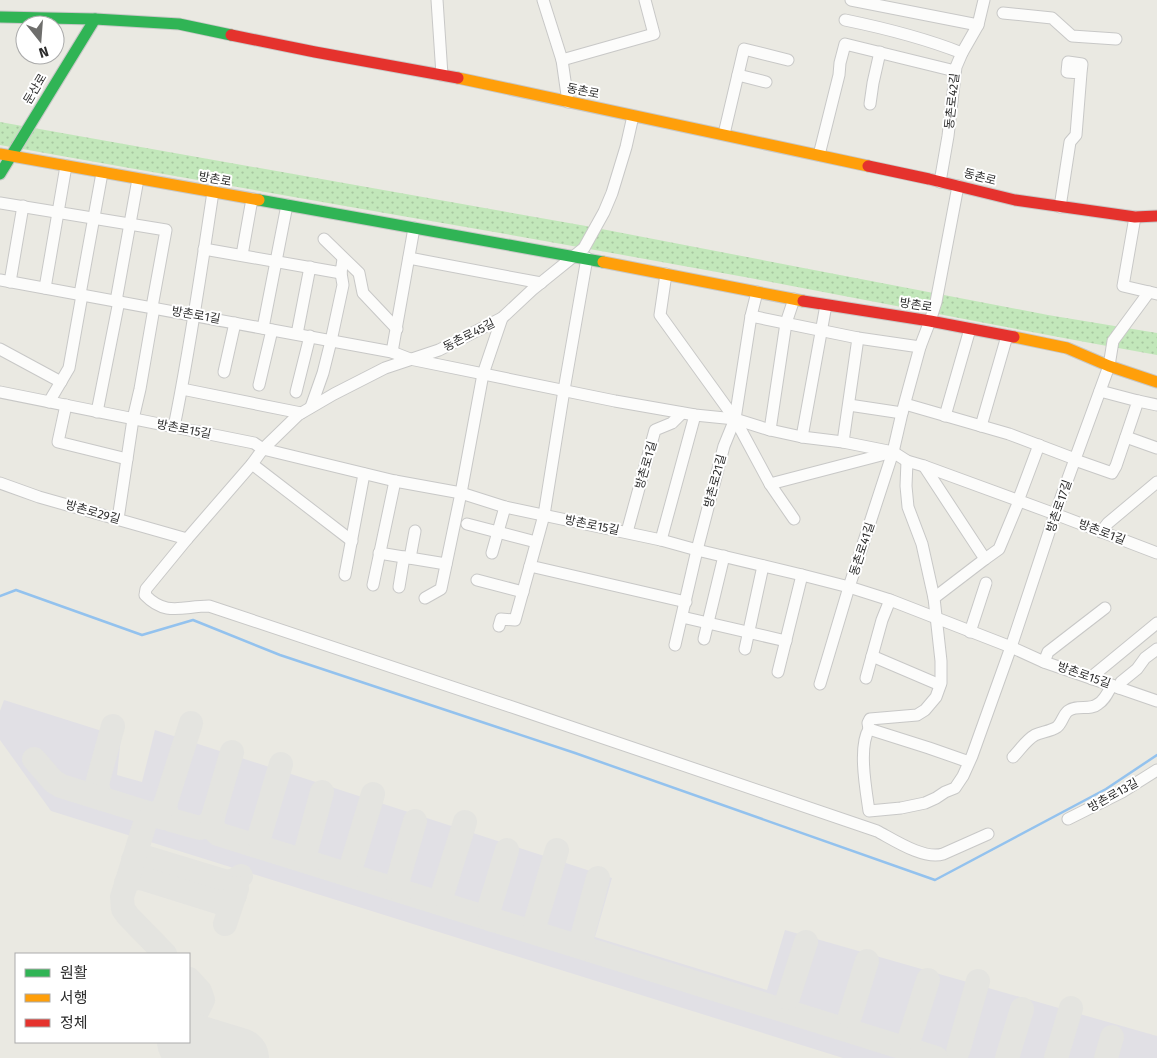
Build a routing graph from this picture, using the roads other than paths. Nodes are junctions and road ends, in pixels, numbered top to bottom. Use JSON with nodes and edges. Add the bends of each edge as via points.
{"nodes":[{"id":1,"x":437,"y":0,"type":"edge"},
{"id":2,"x":543,"y":0,"type":"edge"},
{"id":3,"x":645,"y":0,"type":"edge"},
{"id":4,"x":851,"y":0,"type":"edge"},
{"id":5,"x":984,"y":0,"type":"edge"},
{"id":6,"x":907,"y":5,"type":"edge"},
{"id":7,"x":1003,"y":13,"type":"dead end"},
{"id":8,"x":0,"y":18,"type":"edge"},
{"id":9,"x":95,"y":19,"type":"junction"},
{"id":10,"x":845,"y":20,"type":"dead end"},
{"id":11,"x":978,"y":26,"type":"junction"},
{"id":12,"x":1116,"y":39,"type":"dead end"},
{"id":13,"x":880,"y":52,"type":"junction"},
{"id":14,"x":962,"y":53,"type":"junction"},
{"id":15,"x":562,"y":60,"type":"junction"},
{"id":16,"x":788,"y":60,"type":"dead end"},
{"id":17,"x":956,"y":71,"type":"junction"},
{"id":18,"x":1081,"y":73,"type":"dead end"},
{"id":19,"x":442,"y":75,"type":"junction"},
{"id":20,"x":738,"y":75,"type":"junction"},
{"id":21,"x":766,"y":82,"type":"dead end"},
{"id":22,"x":568,"y":102,"type":"junction"},
{"id":23,"x":870,"y":104,"type":"dead end"},
{"id":24,"x":633,"y":116,"type":"junction"},
{"id":25,"x":724,"y":134,"type":"junction"},
{"id":26,"x":820,"y":155,"type":"junction"},
{"id":27,"x":6,"y":156,"type":"edge"},
{"id":28,"x":66,"y":166,"type":"junction"},
{"id":29,"x":102,"y":173,"type":"junction"},
{"id":30,"x":0,"y":174,"type":"edge"},
{"id":31,"x":138,"y":179,"type":"junction"},
{"id":32,"x":940,"y":182,"type":"junction"},
{"id":33,"x":958,"y":186,"type":"junction"},
{"id":34,"x":213,"y":192,"type":"junction"},
{"id":35,"x":252,"y":199,"type":"junction"},
{"id":36,"x":0,"y":202,"type":"edge"},
{"id":37,"x":287,"y":205,"type":"junction"},
{"id":38,"x":23,"y":206,"type":"junction"},
{"id":39,"x":1060,"y":207,"type":"junction"},
{"id":40,"x":59,"y":212,"type":"junction"},
{"id":41,"x":1157,"y":216,"type":"edge"},
{"id":42,"x":1135,"y":217,"type":"junction"},
{"id":43,"x":94,"y":218,"type":"junction"},
{"id":44,"x":130,"y":224,"type":"junction"},
{"id":45,"x":414,"y":228,"type":"junction"},
{"id":46,"x":324,"y":239,"type":"dead end"},
{"id":47,"x":204,"y":249,"type":"junction"},
{"id":48,"x":242,"y":256,"type":"junction"},
{"id":49,"x":574,"y":256,"type":"junction"},
{"id":50,"x":409,"y":258,"type":"junction"},
{"id":51,"x":587,"y":258,"type":"junction"},
{"id":52,"x":343,"y":259,"type":"junction"},
{"id":53,"x":277,"y":262,"type":"junction"},
{"id":54,"x":310,"y":268,"type":"junction"},
{"id":55,"x":341,"y":273,"type":"junction"},
{"id":56,"x":666,"y":274,"type":"junction"},
{"id":57,"x":5,"y":281,"type":"edge"},
{"id":58,"x":541,"y":283,"type":"junction"},
{"id":59,"x":45,"y":288,"type":"junction"},
{"id":60,"x":757,"y":292,"type":"junction"},
{"id":61,"x":1153,"y":293,"type":"edge"},
{"id":62,"x":81,"y":294,"type":"junction"},
{"id":63,"x":794,"y":299,"type":"junction"},
{"id":64,"x":118,"y":301,"type":"junction"},
{"id":65,"x":826,"y":305,"type":"junction"},
{"id":66,"x":153,"y":308,"type":"junction"},
{"id":67,"x":194,"y":315,"type":"junction"},
{"id":68,"x":751,"y":316,"type":"junction"},
{"id":69,"x":502,"y":318,"type":"junction"},
{"id":70,"x":930,"y":321,"type":"junction"},
{"id":71,"x":235,"y":323,"type":"junction"},
{"id":72,"x":786,"y":323,"type":"junction"},
{"id":73,"x":267,"y":329,"type":"junction"},
{"id":74,"x":397,"y":329,"type":"junction"},
{"id":75,"x":970,"y":329,"type":"junction"},
{"id":76,"x":821,"y":330,"type":"junction"},
{"id":77,"x":297,"y":334,"type":"junction"},
{"id":78,"x":310,"y":336,"type":"junction"},
{"id":79,"x":1007,"y":336,"type":"junction"},
{"id":80,"x":858,"y":338,"type":"junction"},
{"id":81,"x":331,"y":341,"type":"junction"},
{"id":82,"x":920,"y":347,"type":"junction"},
{"id":83,"x":0,"y":349,"type":"edge"},
{"id":84,"x":392,"y":352,"type":"junction"},
{"id":85,"x":410,"y":359,"type":"junction"},
{"id":86,"x":1109,"y":366,"type":"junction"},
{"id":87,"x":224,"y":372,"type":"dead end"},
{"id":88,"x":483,"y":374,"type":"junction"},
{"id":89,"x":61,"y":382,"type":"junction"},
{"id":90,"x":1157,"y":382,"type":"edge"},
{"id":91,"x":259,"y":385,"type":"dead end"},
{"id":92,"x":182,"y":389,"type":"junction"},
{"id":93,"x":564,"y":390,"type":"junction"},
{"id":94,"x":1100,"y":391,"type":"junction"},
{"id":95,"x":0,"y":392,"type":"edge"},
{"id":96,"x":296,"y":392,"type":"dead end"},
{"id":97,"x":1138,"y":401,"type":"junction"},
{"id":98,"x":49,"y":402,"type":"junction"},
{"id":99,"x":66,"y":405,"type":"junction"},
{"id":100,"x":849,"y":405,"type":"junction"},
{"id":101,"x":1157,"y":405,"type":"edge"},
{"id":102,"x":903,"y":409,"type":"junction"},
{"id":103,"x":306,"y":410,"type":"junction"},
{"id":104,"x":97,"y":412,"type":"junction"},
{"id":105,"x":682,"y":413,"type":"junction"},
{"id":106,"x":695,"y":415,"type":"junction"},
{"id":107,"x":945,"y":416,"type":"junction"},
{"id":108,"x":133,"y":419,"type":"junction"},
{"id":109,"x":735,"y":419,"type":"junction"},
{"id":110,"x":981,"y":426,"type":"junction"},
{"id":111,"x":174,"y":427,"type":"junction"},
{"id":112,"x":770,"y":430,"type":"junction"},
{"id":113,"x":802,"y":437,"type":"junction"},
{"id":114,"x":1126,"y":437,"type":"junction"},
{"id":115,"x":843,"y":442,"type":"junction"},
{"id":116,"x":1039,"y":445,"type":"junction"},
{"id":117,"x":1157,"y":448,"type":"edge"},
{"id":118,"x":263,"y":449,"type":"junction"},
{"id":119,"x":894,"y":452,"type":"junction"},
{"id":120,"x":127,"y":459,"type":"junction"},
{"id":121,"x":1075,"y":459,"type":"junction"},
{"id":122,"x":907,"y":461,"type":"junction"},
{"id":123,"x":252,"y":464,"type":"junction"},
{"id":124,"x":924,"y":466,"type":"junction"},
{"id":125,"x":364,"y":474,"type":"junction"},
{"id":126,"x":395,"y":481,"type":"junction"},
{"id":127,"x":1157,"y":482,"type":"edge"},
{"id":128,"x":0,"y":483,"type":"edge"},
{"id":129,"x":770,"y":484,"type":"junction"},
{"id":130,"x":461,"y":493,"type":"junction"},
{"id":131,"x":1019,"y":501,"type":"junction"},
{"id":132,"x":505,"y":507,"type":"junction"},
{"id":133,"x":1056,"y":514,"type":"junction"},
{"id":134,"x":544,"y":515,"type":"junction"},
{"id":135,"x":118,"y":519,"type":"junction"},
{"id":136,"x":794,"y":519,"type":"dead end"},
{"id":137,"x":467,"y":524,"type":"dead end"},
{"id":138,"x":415,"y":531,"type":"dead end"},
{"id":139,"x":498,"y":532,"type":"junction"},
{"id":140,"x":627,"y":532,"type":"junction"},
{"id":141,"x":1101,"y":532,"type":"junction"},
{"id":142,"x":187,"y":539,"type":"junction"},
{"id":143,"x":352,"y":540,"type":"junction"},
{"id":144,"x":661,"y":540,"type":"junction"},
{"id":145,"x":536,"y":542,"type":"junction"},
{"id":146,"x":697,"y":550,"type":"junction"},
{"id":147,"x":379,"y":553,"type":"junction"},
{"id":148,"x":492,"y":553,"type":"dead end"},
{"id":149,"x":1157,"y":553,"type":"edge"},
{"id":150,"x":724,"y":556,"type":"junction"},
{"id":151,"x":407,"y":558,"type":"junction"},
{"id":152,"x":985,"y":559,"type":"junction"},
{"id":153,"x":446,"y":564,"type":"junction"},
{"id":154,"x":530,"y":566,"type":"junction"},
{"id":155,"x":763,"y":566,"type":"junction"},
{"id":156,"x":802,"y":574,"type":"junction"},
{"id":157,"x":345,"y":576,"type":"dead end"},
{"id":158,"x":477,"y":580,"type":"dead end"},
{"id":159,"x":986,"y":582,"type":"dead end"},
{"id":160,"x":373,"y":585,"type":"dead end"},
{"id":161,"x":399,"y":587,"type":"dead end"},
{"id":162,"x":849,"y":587,"type":"junction"},
{"id":163,"x":523,"y":592,"type":"junction"},
{"id":164,"x":425,"y":598,"type":"dead end"},
{"id":165,"x":934,"y":598,"type":"junction"},
{"id":166,"x":890,"y":600,"type":"junction"},
{"id":167,"x":686,"y":602,"type":"junction"},
{"id":168,"x":1106,"y":608,"type":"dead end"},
{"id":169,"x":682,"y":616,"type":"junction"},
{"id":170,"x":936,"y":618,"type":"junction"},
{"id":171,"x":709,"y":622,"type":"junction"},
{"id":172,"x":1157,"y":623,"type":"edge"},
{"id":173,"x":499,"y":626,"type":"dead end"},
{"id":174,"x":749,"y":632,"type":"junction"},
{"id":175,"x":970,"y":632,"type":"junction"},
{"id":176,"x":704,"y":640,"type":"dead end"},
{"id":177,"x":786,"y":641,"type":"junction"},
{"id":178,"x":675,"y":645,"type":"dead end"},
{"id":179,"x":1011,"y":647,"type":"junction"},
{"id":180,"x":745,"y":649,"type":"dead end"},
{"id":181,"x":1157,"y":649,"type":"edge"},
{"id":182,"x":872,"y":656,"type":"junction"},
{"id":183,"x":1044,"y":662,"type":"junction"},
{"id":184,"x":778,"y":672,"type":"dead end"},
{"id":185,"x":866,"y":678,"type":"dead end"},
{"id":186,"x":1092,"y":679,"type":"junction"},
{"id":187,"x":820,"y":684,"type":"dead end"},
{"id":188,"x":940,"y":685,"type":"junction"},
{"id":189,"x":1115,"y":687,"type":"junction"},
{"id":190,"x":1157,"y":701,"type":"edge"},
{"id":191,"x":869,"y":729,"type":"junction"},
{"id":192,"x":1013,"y":758,"type":"dead end"},
{"id":193,"x":969,"y":762,"type":"junction"},
{"id":194,"x":1157,"y":770,"type":"edge"},
{"id":195,"x":869,"y":811,"type":"junction"},
{"id":196,"x":1068,"y":819,"type":"dead end"},
{"id":197,"x":865,"y":827,"type":"junction"},
{"id":198,"x":988,"y":834,"type":"dead end"}],
"edges":[{"from":1,"to":19,"type":"street"},
{"from":2,"to":15,"type":"street"},
{"from":3,"to":15,"type":"street","via":[[654,34]]},
{"from":4,"to":6,"type":"street"},
{"from":5,"to":11,"type":"street","name":"동촌로42길"},
{"from":6,"to":11,"type":"street"},
{"from":7,"to":12,"type":"street","via":[[1052,18],[1072,36]]},
{"from":8,"to":9,"type":"street","name":"동촌로"},
{"from":9,"to":19,"type":"street","name":"동촌로","via":[[179,24]]},
{"from":9,"to":27,"type":"street","name":"둔산로"},
{"from":10,"to":14,"type":"street"},
{"from":11,"to":14,"type":"street","name":"동촌로42길"},
{"from":13,"to":17,"type":"street"},
{"from":13,"to":23,"type":"street"},
{"from":13,"to":26,"type":"street","via":[[845,44]]},
{"from":14,"to":17,"type":"street","name":"동촌로42길"},
{"from":15,"to":22,"type":"street"},
{"from":16,"to":20,"type":"street","via":[[744,49]]},
{"from":17,"to":32,"type":"street","name":"동촌로42길"},
{"from":18,"to":39,"type":"street","via":[[1076,135],[1070,142]]},
{"from":19,"to":22,"type":"street","name":"동촌로"},
{"from":20,"to":21,"type":"street"},
{"from":20,"to":25,"type":"street"},
{"from":22,"to":24,"type":"street","name":"동촌로"},
{"from":24,"to":25,"type":"street","name":"동촌로"},
{"from":24,"to":49,"type":"street","name":"동촌로45길","via":[[604,212],[584,248]]},
{"from":25,"to":26,"type":"street","name":"동촌로"},
{"from":26,"to":32,"type":"street","name":"동촌로"},
{"from":27,"to":28,"type":"street","name":"방촌로"},
{"from":27,"to":30,"type":"street","name":"둔산로"},
{"from":28,"to":29,"type":"street","name":"방촌로"},
{"from":28,"to":40,"type":"street"},
{"from":29,"to":31,"type":"street","name":"방촌로"},
{"from":29,"to":43,"type":"street"},
{"from":31,"to":34,"type":"street","name":"방촌로"},
{"from":31,"to":44,"type":"street"},
{"from":32,"to":33,"type":"street","name":"동촌로"},
{"from":33,"to":39,"type":"street","name":"동촌로"},
{"from":33,"to":70,"type":"street","name":"동촌로41길"},
{"from":34,"to":35,"type":"street","name":"방촌로"},
{"from":34,"to":47,"type":"street"},
{"from":35,"to":37,"type":"street","name":"방촌로"},
{"from":35,"to":48,"type":"street"},
{"from":36,"to":38,"type":"street"},
{"from":37,"to":45,"type":"street","name":"방촌로"},
{"from":37,"to":53,"type":"street"},
{"from":38,"to":40,"type":"street"},
{"from":38,"to":57,"type":"street"},
{"from":39,"to":42,"type":"street","name":"동촌로"},
{"from":40,"to":43,"type":"street"},
{"from":40,"to":59,"type":"street"},
{"from":41,"to":42,"type":"street","name":"동촌로"},
{"from":42,"to":61,"type":"street","via":[[1122,286]]},
{"from":43,"to":44,"type":"street"},
{"from":43,"to":62,"type":"street"},
{"from":44,"to":64,"type":"street"},
{"from":44,"to":66,"type":"street","via":[[166,230]]},
{"from":45,"to":49,"type":"street","name":"방촌로"},
{"from":45,"to":50,"type":"street"},
{"from":46,"to":52,"type":"street"},
{"from":47,"to":48,"type":"street"},
{"from":47,"to":67,"type":"street"},
{"from":48,"to":53,"type":"street"},
{"from":49,"to":51,"type":"street","name":"방촌로"},
{"from":49,"to":58,"type":"street","name":"동촌로45길"},
{"from":50,"to":58,"type":"street"},
{"from":50,"to":74,"type":"street"},
{"from":51,"to":56,"type":"street","name":"방촌로"},
{"from":51,"to":93,"type":"street"},
{"from":52,"to":55,"type":"street"},
{"from":52,"to":74,"type":"street","via":[[359,273],[363,293]]},
{"from":53,"to":54,"type":"street"},
{"from":53,"to":73,"type":"street"},
{"from":54,"to":55,"type":"street"},
{"from":54,"to":77,"type":"street"},
{"from":55,"to":81,"type":"street","via":[[343,285]]},
{"from":56,"to":60,"type":"street","name":"방촌로"},
{"from":56,"to":109,"type":"street","via":[[660,315]]},
{"from":57,"to":59,"type":"street","name":"방촌로1길"},
{"from":58,"to":69,"type":"street","name":"동촌로45길"},
{"from":59,"to":62,"type":"street","name":"방촌로1길"},
{"from":60,"to":63,"type":"street","name":"방촌로"},
{"from":60,"to":68,"type":"street","name":"방촌로21길"},
{"from":61,"to":86,"type":"street","name":"방촌로17길","via":[[1114,340]]},
{"from":62,"to":64,"type":"street","name":"방촌로1길"},
{"from":62,"to":89,"type":"street","via":[[69,368]]},
{"from":63,"to":65,"type":"street","name":"방촌로"},
{"from":63,"to":72,"type":"street"},
{"from":64,"to":66,"type":"street","name":"방촌로1길"},
{"from":64,"to":104,"type":"street"},
{"from":65,"to":70,"type":"street","name":"방촌로"},
{"from":65,"to":76,"type":"street"},
{"from":66,"to":67,"type":"street","name":"방촌로1길"},
{"from":66,"to":108,"type":"street"},
{"from":67,"to":71,"type":"street","name":"방촌로1길"},
{"from":67,"to":92,"type":"street"},
{"from":68,"to":72,"type":"street"},
{"from":68,"to":109,"type":"street","name":"방촌로21길"},
{"from":69,"to":85,"type":"street","name":"동촌로45길","via":[[439,350]]},
{"from":69,"to":88,"type":"street"},
{"from":70,"to":75,"type":"street","name":"방촌로"},
{"from":70,"to":82,"type":"street","name":"동촌로41길"},
{"from":71,"to":73,"type":"street","name":"방촌로1길"},
{"from":71,"to":87,"type":"street"},
{"from":72,"to":76,"type":"street"},
{"from":72,"to":112,"type":"street"},
{"from":73,"to":77,"type":"street","name":"방촌로1길"},
{"from":73,"to":91,"type":"street"},
{"from":74,"to":84,"type":"street"},
{"from":75,"to":79,"type":"street","name":"방촌로"},
{"from":75,"to":107,"type":"street"},
{"from":76,"to":80,"type":"street"},
{"from":76,"to":113,"type":"street"},
{"from":77,"to":78,"type":"street","name":"방촌로1길"},
{"from":78,"to":81,"type":"street","name":"방촌로1길"},
{"from":78,"to":96,"type":"street"},
{"from":79,"to":86,"type":"street","name":"방촌로","via":[[1067,348]]},
{"from":79,"to":110,"type":"street"},
{"from":80,"to":82,"type":"street"},
{"from":80,"to":100,"type":"street"},
{"from":81,"to":84,"type":"street","name":"방촌로1길"},
{"from":81,"to":103,"type":"street","via":[[323,373]]},
{"from":82,"to":102,"type":"street","name":"동촌로41길"},
{"from":83,"to":89,"type":"street"},
{"from":84,"to":85,"type":"street","name":"방촌로1길"},
{"from":85,"to":88,"type":"street","name":"방촌로1길"},
{"from":85,"to":103,"type":"street","name":"동촌로45길","via":[[385,368]]},
{"from":86,"to":90,"type":"street","name":"방촌로"},
{"from":86,"to":94,"type":"street","name":"방촌로17길"},
{"from":88,"to":93,"type":"street","name":"방촌로1길"},
{"from":88,"to":130,"type":"street"},
{"from":89,"to":98,"type":"street"},
{"from":92,"to":103,"type":"street"},
{"from":92,"to":111,"type":"street"},
{"from":93,"to":105,"type":"street","name":"방촌로1길"},
{"from":93,"to":134,"type":"street"},
{"from":94,"to":97,"type":"street"},
{"from":94,"to":121,"type":"street","name":"방촌로17길"},
{"from":95,"to":98,"type":"street","name":"방촌로15길"},
{"from":97,"to":101,"type":"street"},
{"from":97,"to":114,"type":"street"},
{"from":98,"to":99,"type":"street","name":"방촌로15길"},
{"from":99,"to":104,"type":"street","name":"방촌로15길"},
{"from":99,"to":120,"type":"street","via":[[58,442]]},
{"from":100,"to":102,"type":"street"},
{"from":100,"to":115,"type":"street"},
{"from":102,"to":107,"type":"street"},
{"from":102,"to":119,"type":"street","name":"동촌로41길"},
{"from":103,"to":118,"type":"street","name":"동촌로45길"},
{"from":104,"to":108,"type":"street","name":"방촌로15길"},
{"from":105,"to":106,"type":"street","name":"방촌로1길"},
{"from":105,"to":140,"type":"street","name":"방촌로1길","via":[[672,423],[655,430]]},
{"from":106,"to":109,"type":"street","name":"방촌로1길"},
{"from":106,"to":144,"type":"street"},
{"from":107,"to":110,"type":"street"},
{"from":108,"to":111,"type":"street","name":"방촌로15길"},
{"from":108,"to":120,"type":"street"},
{"from":109,"to":112,"type":"street","name":"방촌로1길"},
{"from":109,"to":129,"type":"street"},
{"from":109,"to":146,"type":"street","name":"방촌로21길","via":[[724,446]]},
{"from":110,"to":116,"type":"street"},
{"from":111,"to":118,"type":"street","name":"방촌로15길","via":[[254,443]]},
{"from":112,"to":113,"type":"street","name":"방촌로1길"},
{"from":113,"to":115,"type":"street","name":"방촌로1길"},
{"from":114,"to":117,"type":"street"},
{"from":114,"to":121,"type":"street","via":[[1112,473]]},
{"from":115,"to":119,"type":"street","name":"방촌로1길"},
{"from":116,"to":121,"type":"street"},
{"from":116,"to":131,"type":"street"},
{"from":118,"to":123,"type":"street","name":"동촌로45길"},
{"from":118,"to":125,"type":"street","name":"방촌로15길"},
{"from":119,"to":122,"type":"street","name":"방촌로1길"},
{"from":119,"to":129,"type":"street"},
{"from":119,"to":162,"type":"street","name":"동촌로41길"},
{"from":120,"to":135,"type":"street"},
{"from":121,"to":133,"type":"street","name":"방촌로17길"},
{"from":122,"to":124,"type":"street","name":"방촌로1길"},
{"from":122,"to":165,"type":"street","via":[[908,507],[922,544]]},
{"from":123,"to":142,"type":"street","name":"동촌로45길"},
{"from":123,"to":143,"type":"street"},
{"from":124,"to":131,"type":"street","name":"방촌로1길"},
{"from":124,"to":152,"type":"street"},
{"from":125,"to":126,"type":"street","name":"방촌로15길"},
{"from":125,"to":143,"type":"street"},
{"from":126,"to":130,"type":"street","name":"방촌로15길"},
{"from":126,"to":147,"type":"street"},
{"from":127,"to":141,"type":"street"},
{"from":128,"to":135,"type":"street","name":"방촌로29길"},
{"from":129,"to":136,"type":"street"},
{"from":130,"to":132,"type":"street","name":"방촌로15길"},
{"from":130,"to":153,"type":"street"},
{"from":131,"to":133,"type":"street","name":"방촌로1길"},
{"from":131,"to":152,"type":"street","via":[[999,549]]},
{"from":132,"to":134,"type":"street","name":"방촌로15길"},
{"from":132,"to":139,"type":"street"},
{"from":133,"to":141,"type":"street","name":"방촌로1길"},
{"from":133,"to":179,"type":"street","name":"방촌로17길"},
{"from":134,"to":140,"type":"street","name":"방촌로15길"},
{"from":134,"to":145,"type":"street"},
{"from":135,"to":142,"type":"street","name":"방촌로29길"},
{"from":137,"to":139,"type":"street"},
{"from":138,"to":151,"type":"street"},
{"from":139,"to":145,"type":"street"},
{"from":139,"to":148,"type":"street"},
{"from":140,"to":144,"type":"street","name":"방촌로15길"},
{"from":141,"to":149,"type":"street","name":"방촌로1길"},
{"from":142,"to":197,"type":"street","name":"동촌로45길","via":[[146,590],[145,595],[153,603],[168,609],[208,606]]},
{"from":143,"to":157,"type":"street"},
{"from":144,"to":146,"type":"street","name":"방촌로15길"},
{"from":145,"to":154,"type":"street"},
{"from":146,"to":150,"type":"street","name":"방촌로15길"},
{"from":146,"to":167,"type":"street","name":"방촌로21길"},
{"from":147,"to":151,"type":"street"},
{"from":147,"to":160,"type":"street"},
{"from":150,"to":155,"type":"street","name":"방촌로15길"},
{"from":150,"to":171,"type":"street"},
{"from":151,"to":153,"type":"street"},
{"from":151,"to":161,"type":"street"},
{"from":152,"to":165,"type":"street"},
{"from":153,"to":164,"type":"street","via":[[441,590]]},
{"from":154,"to":163,"type":"street"},
{"from":154,"to":167,"type":"street"},
{"from":155,"to":156,"type":"street","name":"방촌로15길"},
{"from":155,"to":174,"type":"street"},
{"from":156,"to":162,"type":"street","name":"방촌로15길"},
{"from":156,"to":177,"type":"street"},
{"from":158,"to":163,"type":"street"},
{"from":159,"to":175,"type":"street"},
{"from":162,"to":166,"type":"street","name":"방촌로15길"},
{"from":162,"to":187,"type":"street","name":"동촌로41길"},
{"from":163,"to":173,"type":"street","via":[[515,620],[501,619]]},
{"from":165,"to":170,"type":"street"},
{"from":166,"to":170,"type":"street","name":"방촌로15길"},
{"from":166,"to":182,"type":"street"},
{"from":167,"to":169,"type":"street","name":"방촌로21길"},
{"from":168,"to":183,"type":"street","via":[[1048,652]]},
{"from":169,"to":171,"type":"street"},
{"from":169,"to":178,"type":"street","name":"방촌로21길"},
{"from":170,"to":175,"type":"street","name":"방촌로15길"},
{"from":170,"to":188,"type":"street"},
{"from":171,"to":174,"type":"street"},
{"from":171,"to":176,"type":"street"},
{"from":172,"to":186,"type":"street"},
{"from":174,"to":177,"type":"street"},
{"from":174,"to":180,"type":"street"},
{"from":175,"to":179,"type":"street","name":"방촌로15길"},
{"from":177,"to":184,"type":"street"},
{"from":179,"to":183,"type":"street","name":"방촌로15길"},
{"from":179,"to":193,"type":"street"},
{"from":181,"to":189,"type":"street"},
{"from":182,"to":185,"type":"street"},
{"from":182,"to":188,"type":"street"},
{"from":183,"to":186,"type":"street","name":"방촌로15길"},
{"from":186,"to":189,"type":"street","name":"방촌로15길"},
{"from":188,"to":191,"type":"street","via":[[936,697],[917,715],[870,719]]},
{"from":189,"to":190,"type":"street","name":"방촌로15길"},
{"from":189,"to":192,"type":"street","via":[[1097,706],[1068,711],[1059,725],[1030,739]]},
{"from":191,"to":193,"type":"street"},
{"from":191,"to":195,"type":"street","via":[[865,735],[863,759]]},
{"from":193,"to":195,"type":"street","via":[[955,788],[936,798],[917,805]]},
{"from":194,"to":196,"type":"street","name":"방촌로13길"},
{"from":195,"to":197,"type":"street"},
{"from":197,"to":198,"type":"street","via":[[917,851],[936,856]]}]}
